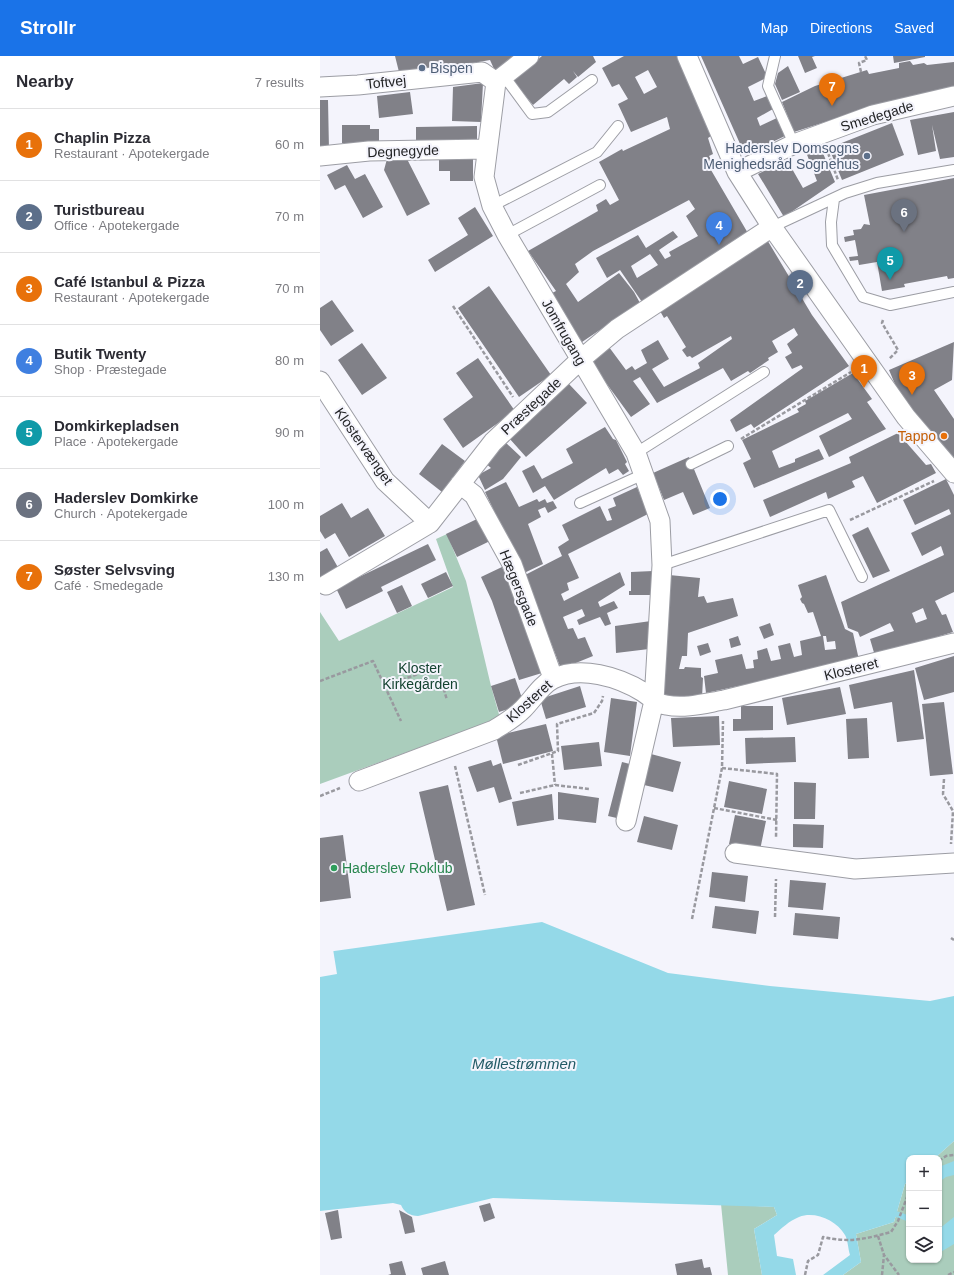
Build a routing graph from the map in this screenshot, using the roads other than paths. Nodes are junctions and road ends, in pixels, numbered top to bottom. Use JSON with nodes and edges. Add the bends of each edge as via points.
{"nodes":[{"id":1,"x":529,"y":56,"type":"edge"},
{"id":2,"x":687,"y":56,"type":"edge"},
{"id":3,"x":775,"y":56,"type":"edge"},
{"id":4,"x":500,"y":79,"type":"junction"},
{"id":5,"x":592,"y":80,"type":"dead end"},
{"id":6,"x":320,"y":87,"type":"edge"},
{"id":7,"x":954,"y":96,"type":"edge"},
{"id":8,"x":618,"y":126,"type":"dead end"},
{"id":9,"x":794,"y":144,"type":"junction"},
{"id":10,"x":487,"y":149,"type":"junction"},
{"id":11,"x":320,"y":156,"type":"edge"},
{"id":12,"x":954,"y":170,"type":"edge"},
{"id":13,"x":737,"y":172,"type":"junction"},
{"id":14,"x":600,"y":185,"type":"dead end"},
{"id":15,"x":834,"y":199,"type":"junction"},
{"id":16,"x":492,"y":206,"type":"junction"},
{"id":17,"x":772,"y":227,"type":"junction"},
{"id":18,"x":507,"y":235,"type":"junction"},
{"id":19,"x":954,"y":292,"type":"edge"},
{"id":20,"x":580,"y":360,"type":"junction"},
{"id":21,"x":764,"y":372,"type":"dead end"},
{"id":22,"x":320,"y":381,"type":"edge"},
{"id":23,"x":728,"y":446,"type":"road end"},
{"id":24,"x":636,"y":453,"type":"junction"},
{"id":25,"x":691,"y":464,"type":"dead end"},
{"id":26,"x":954,"y":473,"type":"edge"},
{"id":27,"x":649,"y":479,"type":"junction"},
{"id":28,"x":460,"y":484,"type":"junction"},
{"id":29,"x":580,"y":503,"type":"dead end"},
{"id":30,"x":430,"y":523,"type":"junction"},
{"id":31,"x":662,"y":565,"type":"junction"},
{"id":32,"x":862,"y":577,"type":"dead end"},
{"id":33,"x":326,"y":585,"type":"dead end"},
{"id":34,"x":954,"y":643,"type":"edge"},
{"id":35,"x":553,"y":678,"type":"junction"},
{"id":36,"x":654,"y":701,"type":"junction"},
{"id":37,"x":359,"y":781,"type":"dead end"},
{"id":38,"x":626,"y":821,"type":"dead end"},
{"id":39,"x":735,"y":853,"type":"dead end"},
{"id":40,"x":952,"y":863,"type":"edge"}],
"edges":[{"from":1,"to":4,"type":"street"},
{"from":2,"to":13,"type":"street"},
{"from":3,"to":9,"type":"lane","via":[[768,86]]},
{"from":4,"to":5,"type":"lane","via":[[532,114],[548,112]]},
{"from":4,"to":6,"type":"street","name":"Toftvej","via":[[482,72]]},
{"from":4,"to":10,"type":"street","name":"Jomfrugang"},
{"from":7,"to":9,"type":"street","name":"Smedegade","via":[[873,115]]},
{"from":8,"to":16,"type":"lane","via":[[597,152]]},
{"from":9,"to":13,"type":"street","name":"Smedegade"},
{"from":10,"to":11,"type":"street","name":"Degnegyde","via":[[369,151]]},
{"from":10,"to":16,"type":"street","name":"Jomfrugang","via":[[484,176]]},
{"from":12,"to":15,"type":"lane","via":[[876,183]]},
{"from":13,"to":17,"type":"street"},
{"from":14,"to":18,"type":"lane"},
{"from":15,"to":17,"type":"lane"},
{"from":15,"to":19,"type":"lane","via":[[832,245],[863,297],[890,305]]},
{"from":16,"to":18,"type":"street","name":"Jomfrugang"},
{"from":17,"to":20,"type":"street","name":"Præstegade","via":[[617,329]]},
{"from":17,"to":26,"type":"street","via":[[906,417]]},
{"from":18,"to":20,"type":"street","name":"Jomfrugang"},
{"from":20,"to":24,"type":"street","name":"Jomfrugang"},
{"from":20,"to":28,"type":"street","name":"Præstegade","via":[[493,442]]},
{"from":21,"to":24,"type":"lane"},
{"from":22,"to":30,"type":"street","name":"Klostervænget","via":[[385,481]]},
{"from":23,"to":25,"type":"lane"},
{"from":24,"to":27,"type":"street","name":"Jomfrugang"},
{"from":27,"to":29,"type":"lane"},
{"from":27,"to":31,"type":"street","name":"Jomfrugang","via":[[660,521]]},
{"from":28,"to":30,"type":"street","name":"Præstegade"},
{"from":28,"to":35,"type":"street","name":"Hægersgade","via":[[474,495],[512,564]]},
{"from":30,"to":33,"type":"street","name":"Præstegade"},
{"from":31,"to":32,"type":"lane","via":[[829,510]]},
{"from":31,"to":36,"type":"street","name":"Jomfrugang"},
{"from":34,"to":36,"type":"street","name":"Klosteret","via":[[724,700],[697,705],[667,706]]},
{"from":35,"to":36,"type":"street","name":"Klosteret","via":[[574,673],[607,676],[643,692]]},
{"from":35,"to":37,"type":"street","name":"Klosteret","via":[[512,720],[494,730]]},
{"from":36,"to":38,"type":"street"},
{"from":39,"to":40,"type":"street","via":[[854,869]]}]}
